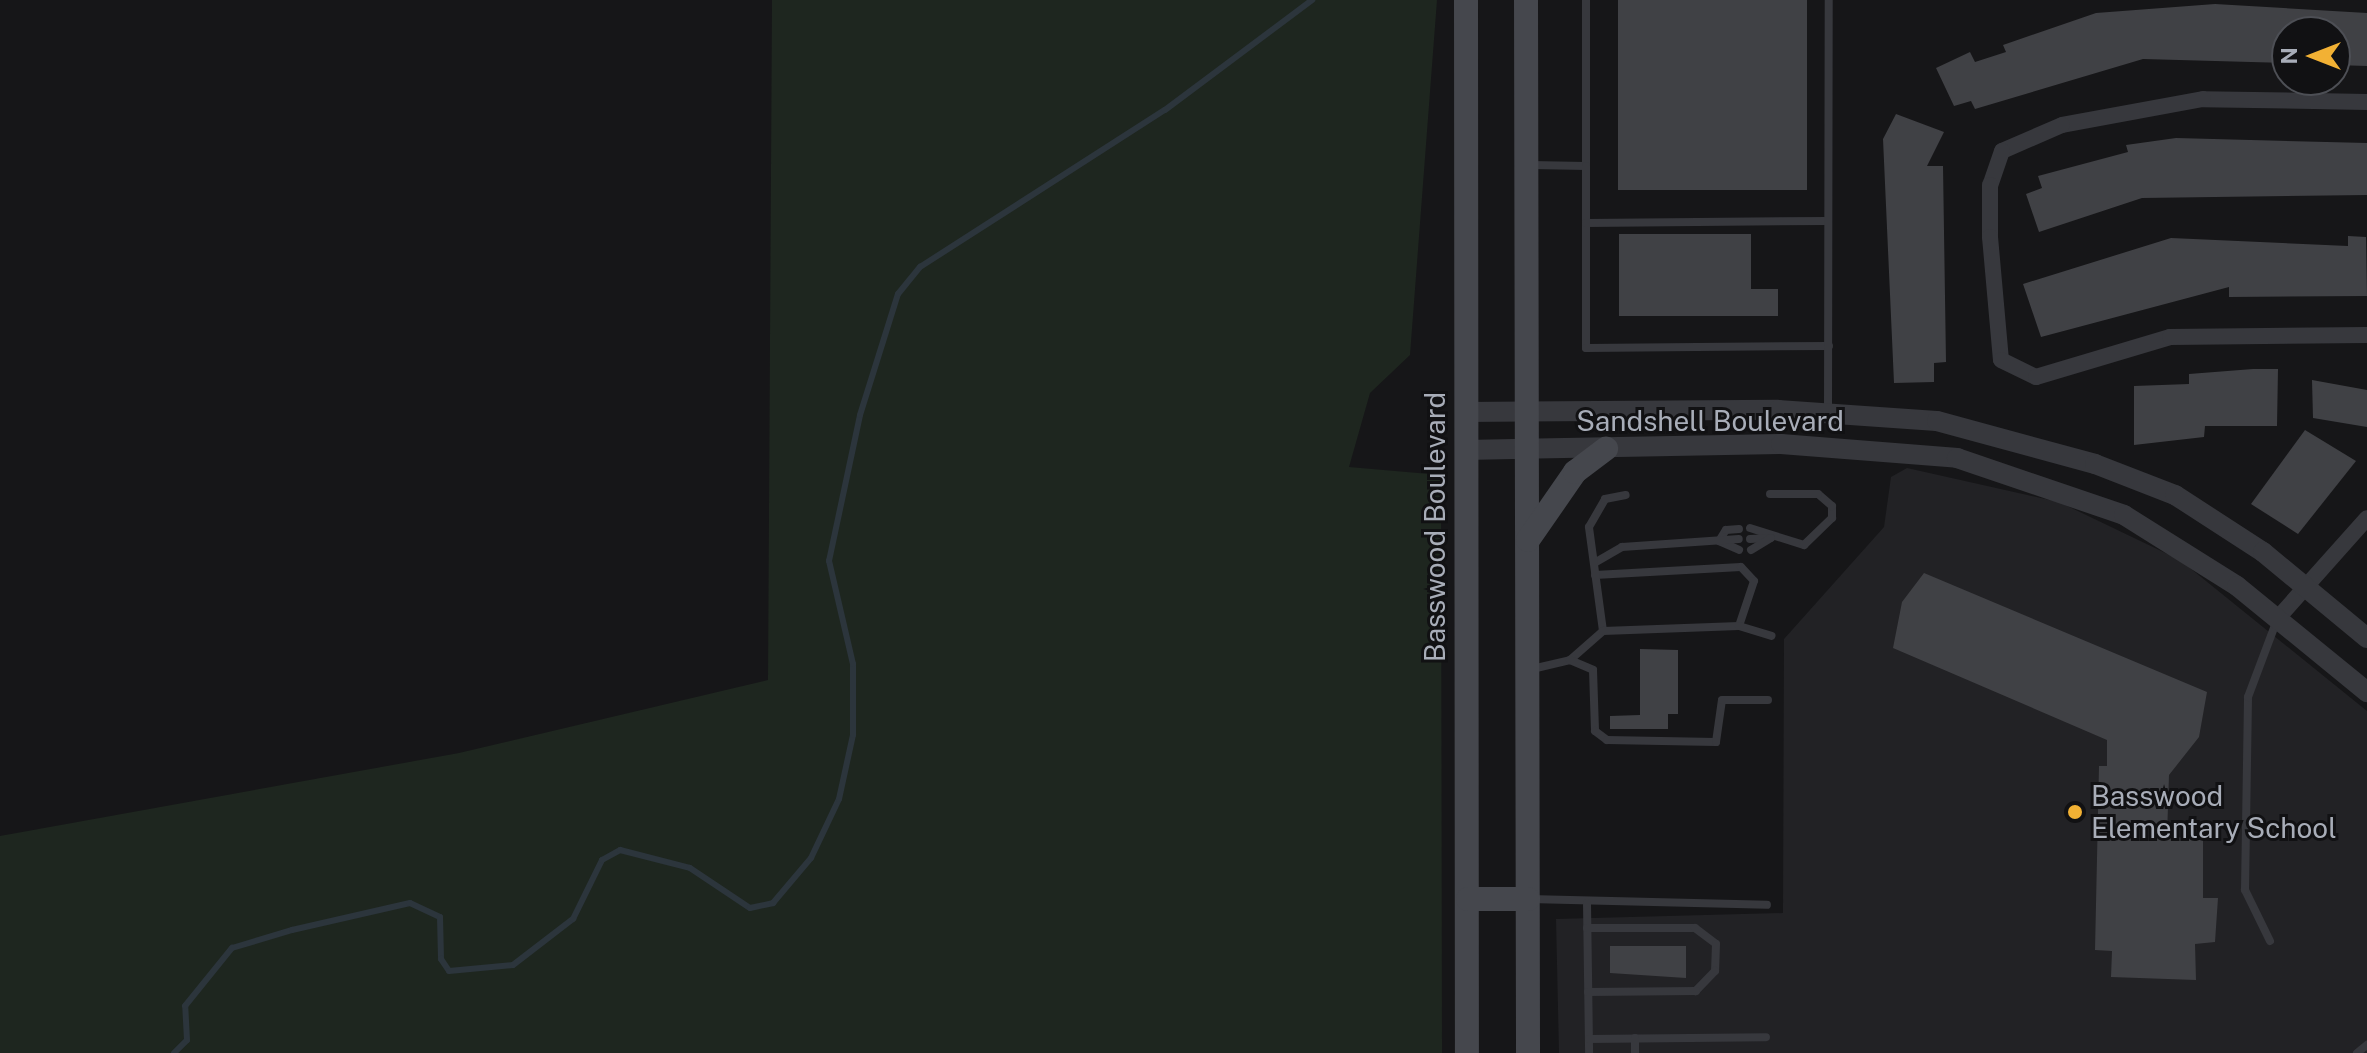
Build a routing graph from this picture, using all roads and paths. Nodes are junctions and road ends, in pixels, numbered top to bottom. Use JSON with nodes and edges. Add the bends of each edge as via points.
{"nodes":[{"id":1,"x":1466,"y":0,"type":"edge"},
{"id":2,"x":1526,"y":0,"type":"edge"},
{"id":3,"x":1586,"y":0,"type":"edge"},
{"id":4,"x":1829,"y":0,"type":"edge"},
{"id":5,"x":2367,"y":102,"type":"edge"},
{"id":6,"x":1526,"y":165,"type":"junction"},
{"id":7,"x":1586,"y":166,"type":"junction"},
{"id":8,"x":1828,"y":221,"type":"junction"},
{"id":9,"x":1586,"y":223,"type":"junction"},
{"id":10,"x":2367,"y":335,"type":"edge"},
{"id":11,"x":1829,"y":346,"type":"junction"},
{"id":12,"x":1527,"y":411,"type":"junction"},
{"id":13,"x":1465,"y":412,"type":"junction"},
{"id":14,"x":1828,"y":413,"type":"junction"},
{"id":15,"x":1606,"y":449,"type":"junction"},
{"id":16,"x":1465,"y":450,"type":"junction"},
{"id":17,"x":1527,"y":451,"type":"junction"},
{"id":18,"x":1770,"y":494,"type":"dead end"},
{"id":19,"x":1626,"y":495,"type":"dead end"},
{"id":20,"x":2367,"y":518,"type":"edge"},
{"id":21,"x":1750,"y":528,"type":"dead end"},
{"id":22,"x":1739,"y":529,"type":"dead end"},
{"id":23,"x":1771,"y":538,"type":"junction"},
{"id":24,"x":1739,"y":539,"type":"dead end"},
{"id":25,"x":1750,"y":539,"type":"dead end"},
{"id":26,"x":1719,"y":541,"type":"junction"},
{"id":27,"x":1527,"y":542,"type":"junction"},
{"id":28,"x":1739,"y":550,"type":"dead end"},
{"id":29,"x":1751,"y":550,"type":"dead end"},
{"id":30,"x":1596,"y":562,"type":"junction"},
{"id":31,"x":1595,"y":575,"type":"junction"},
{"id":32,"x":2305,"y":586,"type":"junction"},
{"id":33,"x":2277,"y":619,"type":"junction"},
{"id":34,"x":1739,"y":626,"type":"junction"},
{"id":35,"x":1603,"y":631,"type":"junction"},
{"id":36,"x":1772,"y":636,"type":"dead end"},
{"id":37,"x":2367,"y":638,"type":"edge"},
{"id":38,"x":1570,"y":660,"type":"junction"},
{"id":39,"x":1527,"y":670,"type":"junction"},
{"id":40,"x":2367,"y":692,"type":"edge"},
{"id":41,"x":1768,"y":700,"type":"dead end"},
{"id":42,"x":1468,"y":899,"type":"junction"},
{"id":43,"x":1528,"y":899,"type":"junction"},
{"id":44,"x":1587,"y":903,"type":"junction"},
{"id":45,"x":1767,"y":905,"type":"dead end"},
{"id":46,"x":1587,"y":928,"type":"junction"},
{"id":47,"x":2270,"y":941,"type":"dead end"},
{"id":48,"x":1588,"y":992,"type":"junction"},
{"id":49,"x":1766,"y":1037,"type":"dead end"},
{"id":50,"x":1635,"y":1038,"type":"junction"},
{"id":51,"x":1589,"y":1039,"type":"junction"},
{"id":52,"x":2367,"y":1045,"type":"edge"},
{"id":53,"x":1467,"y":1053,"type":"edge"},
{"id":54,"x":1528,"y":1053,"type":"edge"},
{"id":55,"x":1589,"y":1053,"type":"edge"},
{"id":56,"x":1635,"y":1053,"type":"edge"},
{"id":57,"x":2357,"y":1053,"type":"edge"}],
"edges":[{"from":1,"to":13,"type":"main road","name":"Basswood Boulevard"},
{"from":2,"to":6,"type":"main road"},
{"from":3,"to":7,"type":"lane"},
{"from":4,"to":8,"type":"lane"},
{"from":5,"to":10,"type":"street","via":[[2203,99],[2129,108],[2002,151],[1990,185],[2001,360],[2036,377],[2170,337]]},
{"from":6,"to":7,"type":"lane"},
{"from":6,"to":12,"type":"main road"},
{"from":7,"to":9,"type":"lane"},
{"from":8,"to":9,"type":"lane"},
{"from":8,"to":11,"type":"lane"},
{"from":9,"to":11,"type":"lane","via":[[1586,348]]},
{"from":11,"to":14,"type":"lane"},
{"from":12,"to":13,"type":"street","name":"Sandshell Boulevard"},
{"from":12,"to":14,"type":"street","name":"Sandshell Boulevard"},
{"from":12,"to":17,"type":"main road"},
{"from":13,"to":16,"type":"main road","name":"Basswood Boulevard"},
{"from":14,"to":32,"type":"street","name":"Sandshell Boulevard","via":[[1937,421],[2095,464],[2175,495]]},
{"from":15,"to":17,"type":"street","name":"Sandshell Boulevard"},
{"from":15,"to":27,"type":"main road","via":[[1552,498]]},
{"from":15,"to":33,"type":"street","name":"Sandshell Boulevard","via":[[1781,444],[1957,458],[2124,515]]},
{"from":16,"to":17,"type":"street","name":"Sandshell Boulevard"},
{"from":16,"to":42,"type":"main road","name":"Basswood Boulevard"},
{"from":17,"to":27,"type":"main road"},
{"from":18,"to":23,"type":"lane","via":[[1818,494],[1832,506],[1832,518],[1804,545]]},
{"from":19,"to":30,"type":"lane","via":[[1594,510]]},
{"from":20,"to":32,"type":"street"},
{"from":21,"to":23,"type":"lane"},
{"from":22,"to":26,"type":"lane","via":[[1726,530]]},
{"from":23,"to":25,"type":"lane"},
{"from":23,"to":29,"type":"lane"},
{"from":24,"to":26,"type":"lane"},
{"from":26,"to":28,"type":"lane"},
{"from":26,"to":30,"type":"lane","via":[[1622,547]]},
{"from":27,"to":39,"type":"main road"},
{"from":30,"to":31,"type":"lane"},
{"from":31,"to":34,"type":"lane","via":[[1741,567],[1754,581]]},
{"from":31,"to":35,"type":"lane"},
{"from":32,"to":33,"type":"street"},
{"from":32,"to":37,"type":"street","name":"Sandshell Boulevard"},
{"from":33,"to":40,"type":"street","name":"Sandshell Boulevard"},
{"from":33,"to":47,"type":"lane","via":[[2248,697],[2245,890]]},
{"from":34,"to":35,"type":"lane"},
{"from":34,"to":36,"type":"lane"},
{"from":35,"to":38,"type":"lane"},
{"from":38,"to":39,"type":"lane"},
{"from":38,"to":41,"type":"lane","via":[[1593,670],[1595,731],[1607,740],[1716,742],[1722,700]]},
{"from":39,"to":43,"type":"main road"},
{"from":42,"to":43,"type":"main road"},
{"from":42,"to":53,"type":"main road","name":"Basswood Boulevard"},
{"from":43,"to":44,"type":"lane"},
{"from":43,"to":54,"type":"main road"},
{"from":44,"to":45,"type":"lane"},
{"from":44,"to":46,"type":"lane"},
{"from":46,"to":48,"type":"lane"},
{"from":46,"to":48,"type":"lane","via":[[1695,928],[1716,944],[1715,971],[1696,991]]},
{"from":48,"to":51,"type":"lane"},
{"from":49,"to":50,"type":"lane"},
{"from":50,"to":51,"type":"lane"},
{"from":50,"to":56,"type":"lane"},
{"from":51,"to":55,"type":"lane"},
{"from":52,"to":57,"type":"lane"}]}
